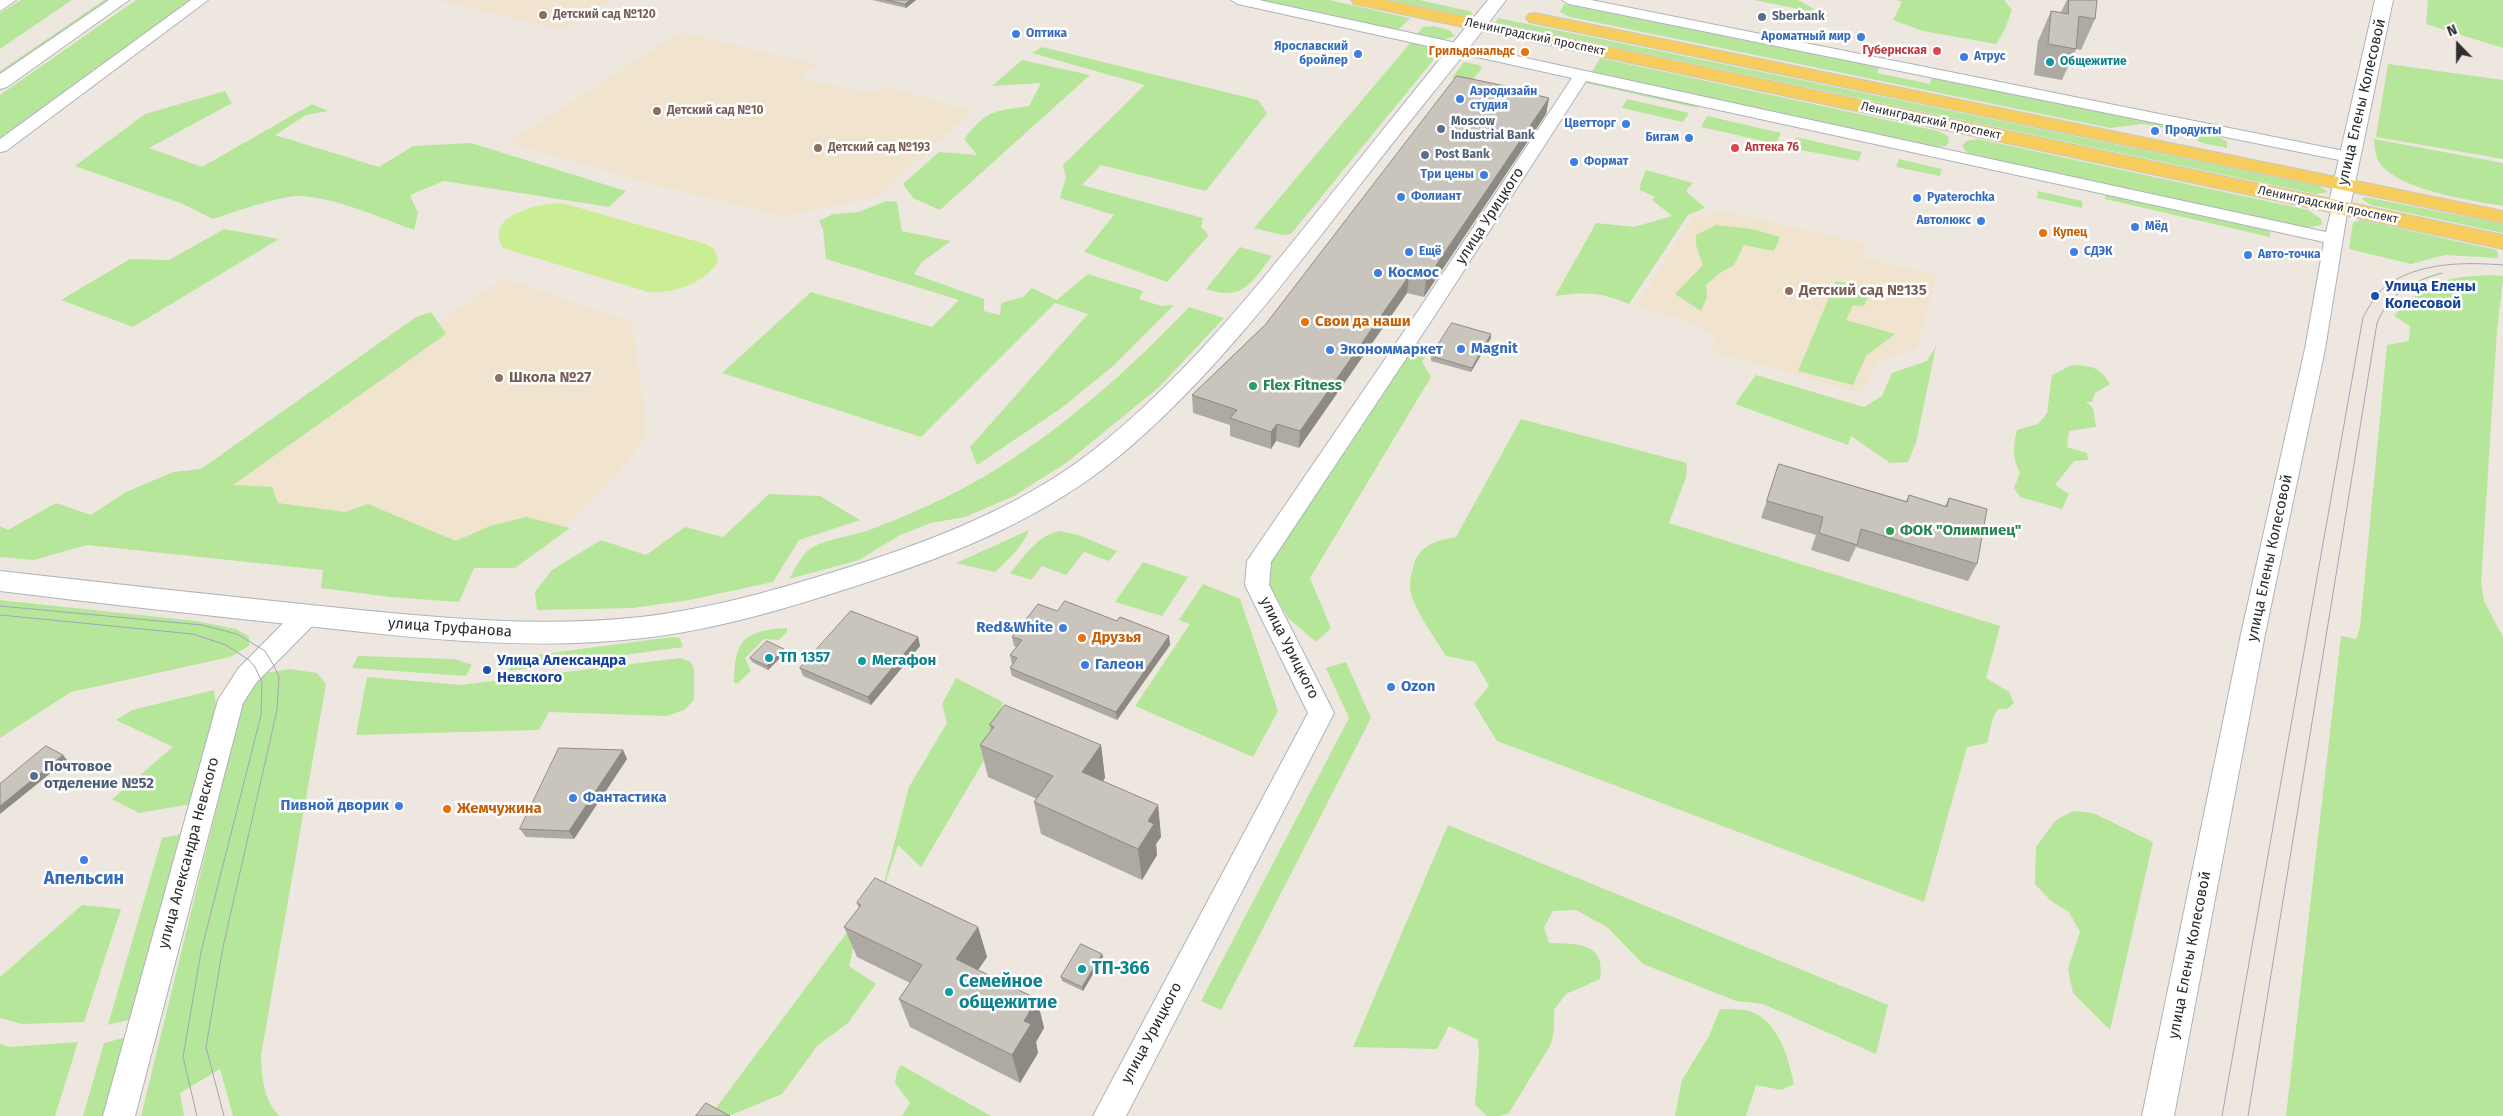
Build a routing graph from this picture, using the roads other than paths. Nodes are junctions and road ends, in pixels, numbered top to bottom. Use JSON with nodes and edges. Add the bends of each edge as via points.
{"nodes":[{"id":1,"x":9,"y":0,"type":"edge"},
{"id":2,"x":93,"y":0,"type":"edge"},
{"id":3,"x":120,"y":0,"type":"edge"},
{"id":4,"x":201,"y":0,"type":"edge"},
{"id":5,"x":1238,"y":0,"type":"edge"},
{"id":6,"x":1360,"y":0,"type":"edge"},
{"id":7,"x":1569,"y":0,"type":"edge"},
{"id":8,"x":2384,"y":0,"type":"edge"},
{"id":9,"x":1471,"y":4,"type":"dead end"},
{"id":10,"x":0,"y":6,"type":"edge"},
{"id":11,"x":1503,"y":9,"type":"edge"},
{"id":12,"x":1478,"y":25,"type":"junction"},
{"id":13,"x":1459,"y":48,"type":"junction"},
{"id":14,"x":0,"y":63,"type":"edge"},
{"id":15,"x":1582,"y":75,"type":"junction"},
{"id":16,"x":0,"y":84,"type":"edge"},
{"id":17,"x":0,"y":147,"type":"edge"},
{"id":18,"x":2349,"y":157,"type":"junction"},
{"id":19,"x":2341,"y":195,"type":"junction"},
{"id":20,"x":2503,"y":217,"type":"edge"},
{"id":21,"x":2334,"y":239,"type":"junction"},
{"id":22,"x":2503,"y":242,"type":"edge"},
{"id":23,"x":0,"y":581,"type":"edge"},
{"id":24,"x":307,"y":615,"type":"junction"},
{"id":25,"x":119,"y":1116,"type":"edge"},
{"id":26,"x":1109,"y":1116,"type":"edge"},
{"id":27,"x":2158,"y":1116,"type":"edge"}],
"edges":[{"from":1,"to":10,"type":"street"},
{"from":2,"to":14,"type":"street"},
{"from":3,"to":16,"type":"street"},
{"from":4,"to":17,"type":"street"},
{"from":5,"to":13,"type":"street"},
{"from":6,"to":12,"type":"main road","name":"Ленинградский проспект"},
{"from":7,"to":18,"type":"street"},
{"from":8,"to":18,"type":"street","name":"улица Елены Колесовой"},
{"from":9,"to":11,"type":"main road","name":"Ленинградский проспект"},
{"from":11,"to":12,"type":"street"},
{"from":11,"to":19,"type":"main road","name":"Ленинградский проспект"},
{"from":12,"to":13,"type":"street"},
{"from":12,"to":19,"type":"main road","name":"Ленинградский проспект"},
{"from":13,"to":15,"type":"street"},
{"from":13,"to":24,"type":"street","name":"улица Труфанова","via":[[1240,321],[1172,394],[1106,454],[1040,499],[966,535],[894,563],[784,598],[710,616],[639,628],[549,633],[492,632]]},
{"from":15,"to":21,"type":"street"},
{"from":15,"to":26,"type":"street","name":"улица Урицкого","via":[[1259,561],[1257,585],[1322,713]]},
{"from":18,"to":19,"type":"street","name":"улица Елены Колесовой"},
{"from":19,"to":20,"type":"main road","name":"Ленинградский проспект"},
{"from":19,"to":21,"type":"street","name":"улица Елены Колесовой"},
{"from":19,"to":22,"type":"main road","name":"Ленинградский проспект"},
{"from":21,"to":27,"type":"street","name":"улица Елены Колесовой","via":[[2315,349],[2251,644]]},
{"from":23,"to":24,"type":"street","name":"улица Труфанова"},
{"from":24,"to":25,"type":"street","name":"улица Александра Невского","via":[[247,676],[231,700]]}]}
